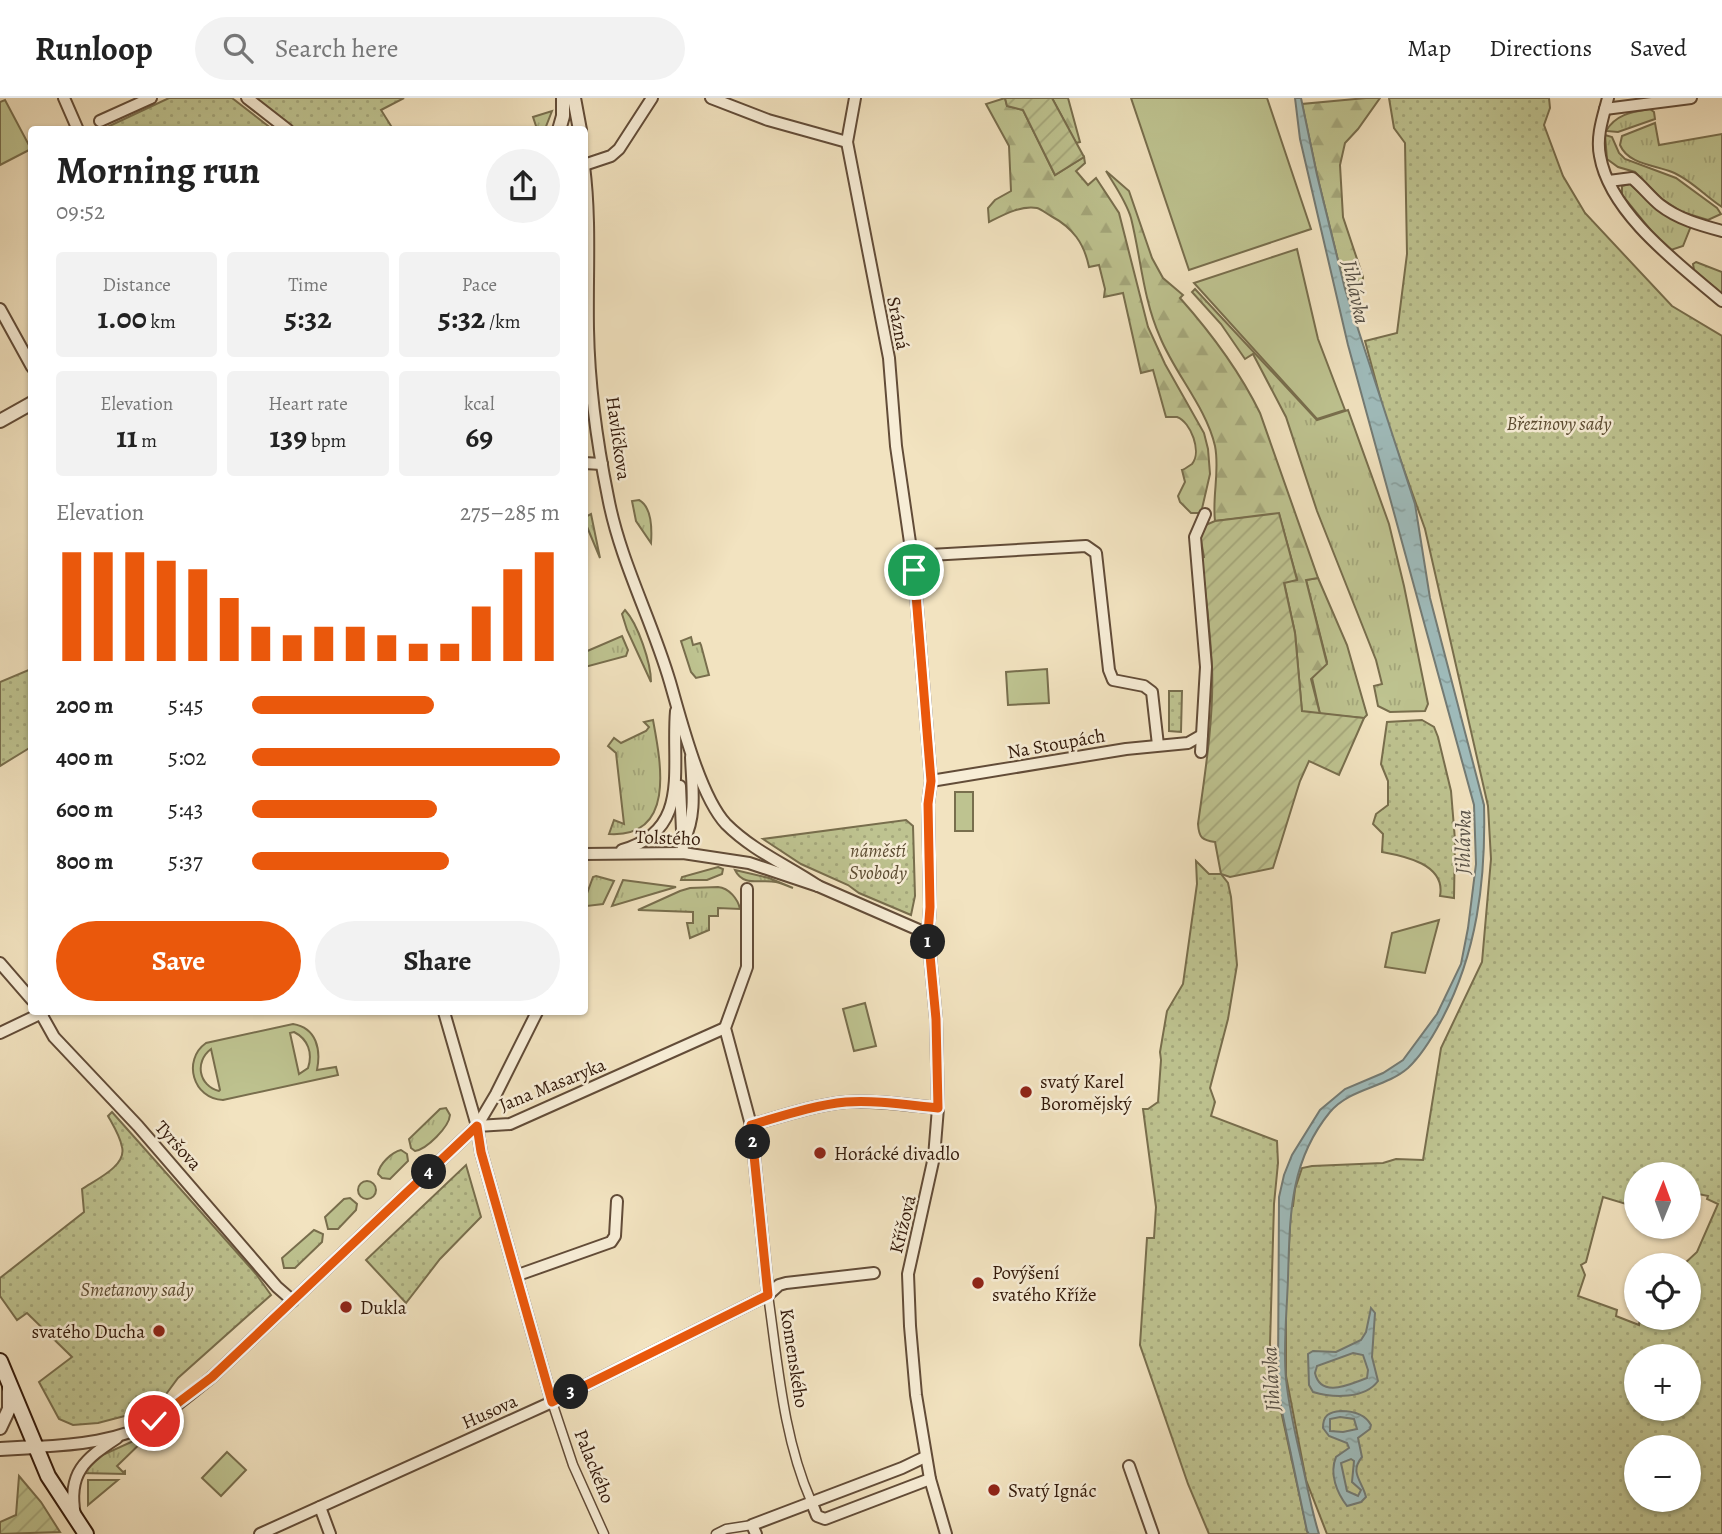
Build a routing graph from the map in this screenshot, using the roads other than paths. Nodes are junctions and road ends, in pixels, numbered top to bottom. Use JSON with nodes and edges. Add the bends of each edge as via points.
{"nodes":[{"id":1,"x":64,"y":98,"type":"edge"},
{"id":2,"x":151,"y":98,"type":"edge"},
{"id":3,"x":247,"y":98,"type":"edge"},
{"id":4,"x":563,"y":98,"type":"edge"},
{"id":5,"x":574,"y":98,"type":"edge"},
{"id":6,"x":652,"y":98,"type":"edge"},
{"id":7,"x":711,"y":98,"type":"edge"},
{"id":8,"x":855,"y":98,"type":"edge"},
{"id":9,"x":1691,"y":98,"type":"edge"},
{"id":10,"x":1607,"y":104,"type":"edge"},
{"id":11,"x":100,"y":121,"type":"dead end"},
{"id":12,"x":76,"y":126,"type":"edge"},
{"id":13,"x":283,"y":126,"type":"edge"},
{"id":14,"x":560,"y":126,"type":"edge"},
{"id":15,"x":579,"y":126,"type":"edge"},
{"id":16,"x":847,"y":142,"type":"junction"},
{"id":17,"x":588,"y":164,"type":"edge"},
{"id":18,"x":1609,"y":181,"type":"junction"},
{"id":19,"x":1721,"y":228,"type":"edge"},
{"id":20,"x":1722,"y":301,"type":"edge"},
{"id":21,"x":588,"y":305,"type":"edge"},
{"id":22,"x":0,"y":309,"type":"edge"},
{"id":23,"x":28,"y":360,"type":"edge"},
{"id":24,"x":28,"y":405,"type":"edge"},
{"id":25,"x":0,"y":421,"type":"edge"},
{"id":26,"x":588,"y":463,"type":"edge"},
{"id":27,"x":602,"y":464,"type":"junction"},
{"id":28,"x":1205,"y":514,"type":"dead end"},
{"id":29,"x":912,"y":556,"type":"junction"},
{"id":30,"x":676,"y":704,"type":"junction"},
{"id":31,"x":674,"y":744,"type":"junction"},
{"id":32,"x":1158,"y":745,"type":"junction"},
{"id":33,"x":690,"y":748,"type":"junction"},
{"id":34,"x":931,"y":781,"type":"junction"},
{"id":35,"x":684,"y":840,"type":"junction"},
{"id":36,"x":613,"y":852,"type":"junction"},
{"id":37,"x":683,"y":853,"type":"junction"},
{"id":38,"x":588,"y":854,"type":"edge"},
{"id":39,"x":818,"y":886,"type":"junction"},
{"id":40,"x":747,"y":889,"type":"dead end"},
{"id":41,"x":928,"y":934,"type":"junction"},
{"id":42,"x":0,"y":963,"type":"edge"},
{"id":43,"x":28,"y":995,"type":"edge"},
{"id":44,"x":36,"y":1015,"type":"edge"},
{"id":45,"x":43,"y":1015,"type":"edge"},
{"id":46,"x":445,"y":1015,"type":"edge"},
{"id":47,"x":536,"y":1015,"type":"edge"},
{"id":48,"x":724,"y":1028,"type":"junction"},
{"id":49,"x":0,"y":1033,"type":"edge"},
{"id":50,"x":938,"y":1108,"type":"junction"},
{"id":51,"x":751,"y":1125,"type":"junction"},
{"id":52,"x":477,"y":1126,"type":"junction"},
{"id":53,"x":617,"y":1201,"type":"dead end"},
{"id":54,"x":874,"y":1273,"type":"dead end"},
{"id":55,"x":518,"y":1275,"type":"junction"},
{"id":56,"x":768,"y":1295,"type":"junction"},
{"id":57,"x":293,"y":1301,"type":"junction"},
{"id":58,"x":0,"y":1361,"type":"edge"},
{"id":59,"x":7,"y":1376,"type":"junction"},
{"id":60,"x":552,"y":1402,"type":"junction"},
{"id":61,"x":0,"y":1428,"type":"edge"},
{"id":62,"x":122,"y":1434,"type":"junction"},
{"id":63,"x":35,"y":1447,"type":"junction"},
{"id":64,"x":0,"y":1449,"type":"edge"},
{"id":65,"x":925,"y":1457,"type":"junction"},
{"id":66,"x":1129,"y":1466,"type":"dead end"},
{"id":67,"x":930,"y":1479,"type":"junction"},
{"id":68,"x":811,"y":1501,"type":"junction"},
{"id":69,"x":320,"y":1507,"type":"junction"},
{"id":70,"x":77,"y":1521,"type":"junction"},
{"id":71,"x":754,"y":1529,"type":"edge"},
{"id":72,"x":86,"y":1534,"type":"edge"},
{"id":73,"x":261,"y":1534,"type":"edge"},
{"id":74,"x":330,"y":1534,"type":"edge"},
{"id":75,"x":604,"y":1534,"type":"edge"},
{"id":76,"x":716,"y":1534,"type":"edge"},
{"id":77,"x":946,"y":1534,"type":"edge"},
{"id":78,"x":1153,"y":1534,"type":"edge"}],
"edges":[{"from":1,"to":12,"type":"street"},
{"from":2,"to":11,"type":"street"},
{"from":3,"to":13,"type":"street"},
{"from":4,"to":14,"type":"street"},
{"from":5,"to":15,"type":"street"},
{"from":6,"to":17,"type":"street","via":[[619,149]]},
{"from":7,"to":16,"type":"street"},
{"from":8,"to":16,"type":"street","name":"Srázná"},
{"from":9,"to":10,"type":"street"},
{"from":10,"to":18,"type":"street","via":[[1599,148]]},
{"from":16,"to":29,"type":"street","name":"Srázná","via":[[889,358]]},
{"from":18,"to":19,"type":"street","via":[[1632,178],[1672,213]]},
{"from":18,"to":20,"type":"street","via":[[1659,249]]},
{"from":21,"to":27,"type":"street","name":"Havlíčkova"},
{"from":22,"to":23,"type":"street"},
{"from":24,"to":25,"type":"street"},
{"from":26,"to":27,"type":"street"},
{"from":27,"to":30,"type":"street","name":"Havlíčkova","via":[[615,528]]},
{"from":28,"to":32,"type":"street","name":"Na Stoupách","via":[[1195,537],[1206,667],[1202,734],[1188,743]]},
{"from":29,"to":32,"type":"street","via":[[1091,548],[1096,552],[1109,670],[1113,680],[1152,692]]},
{"from":29,"to":34,"type":"street","name":"Srázná"},
{"from":30,"to":31,"type":"street","name":"Havlíčkova"},
{"from":30,"to":33,"type":"street","name":"Havlíčkova"},
{"from":31,"to":35,"type":"street","name":"Havlíčkova"},
{"from":31,"to":36,"type":"street","name":"Havlíčkova","via":[[674,793],[666,820],[649,838]]},
{"from":32,"to":34,"type":"street","name":"Na Stoupách"},
{"from":33,"to":35,"type":"street","name":"Havlíčkova","via":[[693,811]]},
{"from":33,"to":39,"type":"street","name":"Havlíčkova","via":[[709,799],[726,823],[759,852]]},
{"from":34,"to":41,"type":"street"},
{"from":35,"to":37,"type":"street","name":"Havlíčkova"},
{"from":36,"to":37,"type":"street","name":"Tolstého"},
{"from":36,"to":38,"type":"street","name":"Tolstého"},
{"from":37,"to":39,"type":"street","name":"Tolstého","via":[[748,863]]},
{"from":39,"to":41,"type":"street"},
{"from":40,"to":48,"type":"street","via":[[747,967]]},
{"from":41,"to":50,"type":"street","name":"Křížová"},
{"from":42,"to":43,"type":"street"},
{"from":44,"to":49,"type":"street"},
{"from":45,"to":57,"type":"street","name":"Tyršova","via":[[54,1037]]},
{"from":46,"to":52,"type":"street","name":"Palackého"},
{"from":47,"to":52,"type":"street"},
{"from":48,"to":51,"type":"street","name":"Komenského"},
{"from":48,"to":52,"type":"street","name":"Jana Masaryka","via":[[510,1124]]},
{"from":50,"to":51,"type":"street","via":[[845,1102]]},
{"from":50,"to":65,"type":"street","name":"Křížová","via":[[934,1157],[908,1274]]},
{"from":51,"to":56,"type":"street","name":"Komenského"},
{"from":52,"to":55,"type":"street","name":"Palackého"},
{"from":52,"to":57,"type":"street"},
{"from":53,"to":55,"type":"street","via":[[611,1242]]},
{"from":54,"to":56,"type":"street","name":"Husova","via":[[786,1283]]},
{"from":55,"to":60,"type":"street","name":"Palackého"},
{"from":56,"to":60,"type":"street","name":"Husova"},
{"from":56,"to":68,"type":"street","name":"Komenského","via":[[786,1417]]},
{"from":57,"to":62,"type":"street","via":[[169,1411]]},
{"from":58,"to":59,"type":"main road"},
{"from":59,"to":61,"type":"street","via":[[9,1409]]},
{"from":59,"to":63,"type":"main road"},
{"from":60,"to":69,"type":"street","name":"Husova"},
{"from":60,"to":75,"type":"street","name":"Palackého","via":[[573,1465]]},
{"from":62,"to":63,"type":"street"},
{"from":62,"to":70,"type":"street","via":[[93,1453],[78,1471],[73,1495]]},
{"from":63,"to":64,"type":"street"},
{"from":63,"to":70,"type":"main road"},
{"from":65,"to":67,"type":"street","name":"Křížová"},
{"from":65,"to":68,"type":"street"},
{"from":66,"to":78,"type":"street"},
{"from":67,"to":68,"type":"street","via":[[825,1519],[817,1516]]},
{"from":67,"to":77,"type":"street","name":"Křížová"},
{"from":68,"to":71,"type":"street"},
{"from":69,"to":73,"type":"street","name":"Husova"},
{"from":69,"to":74,"type":"street"},
{"from":70,"to":72,"type":"main road"},
{"from":71,"to":76,"type":"street","via":[[726,1529]]}]}
